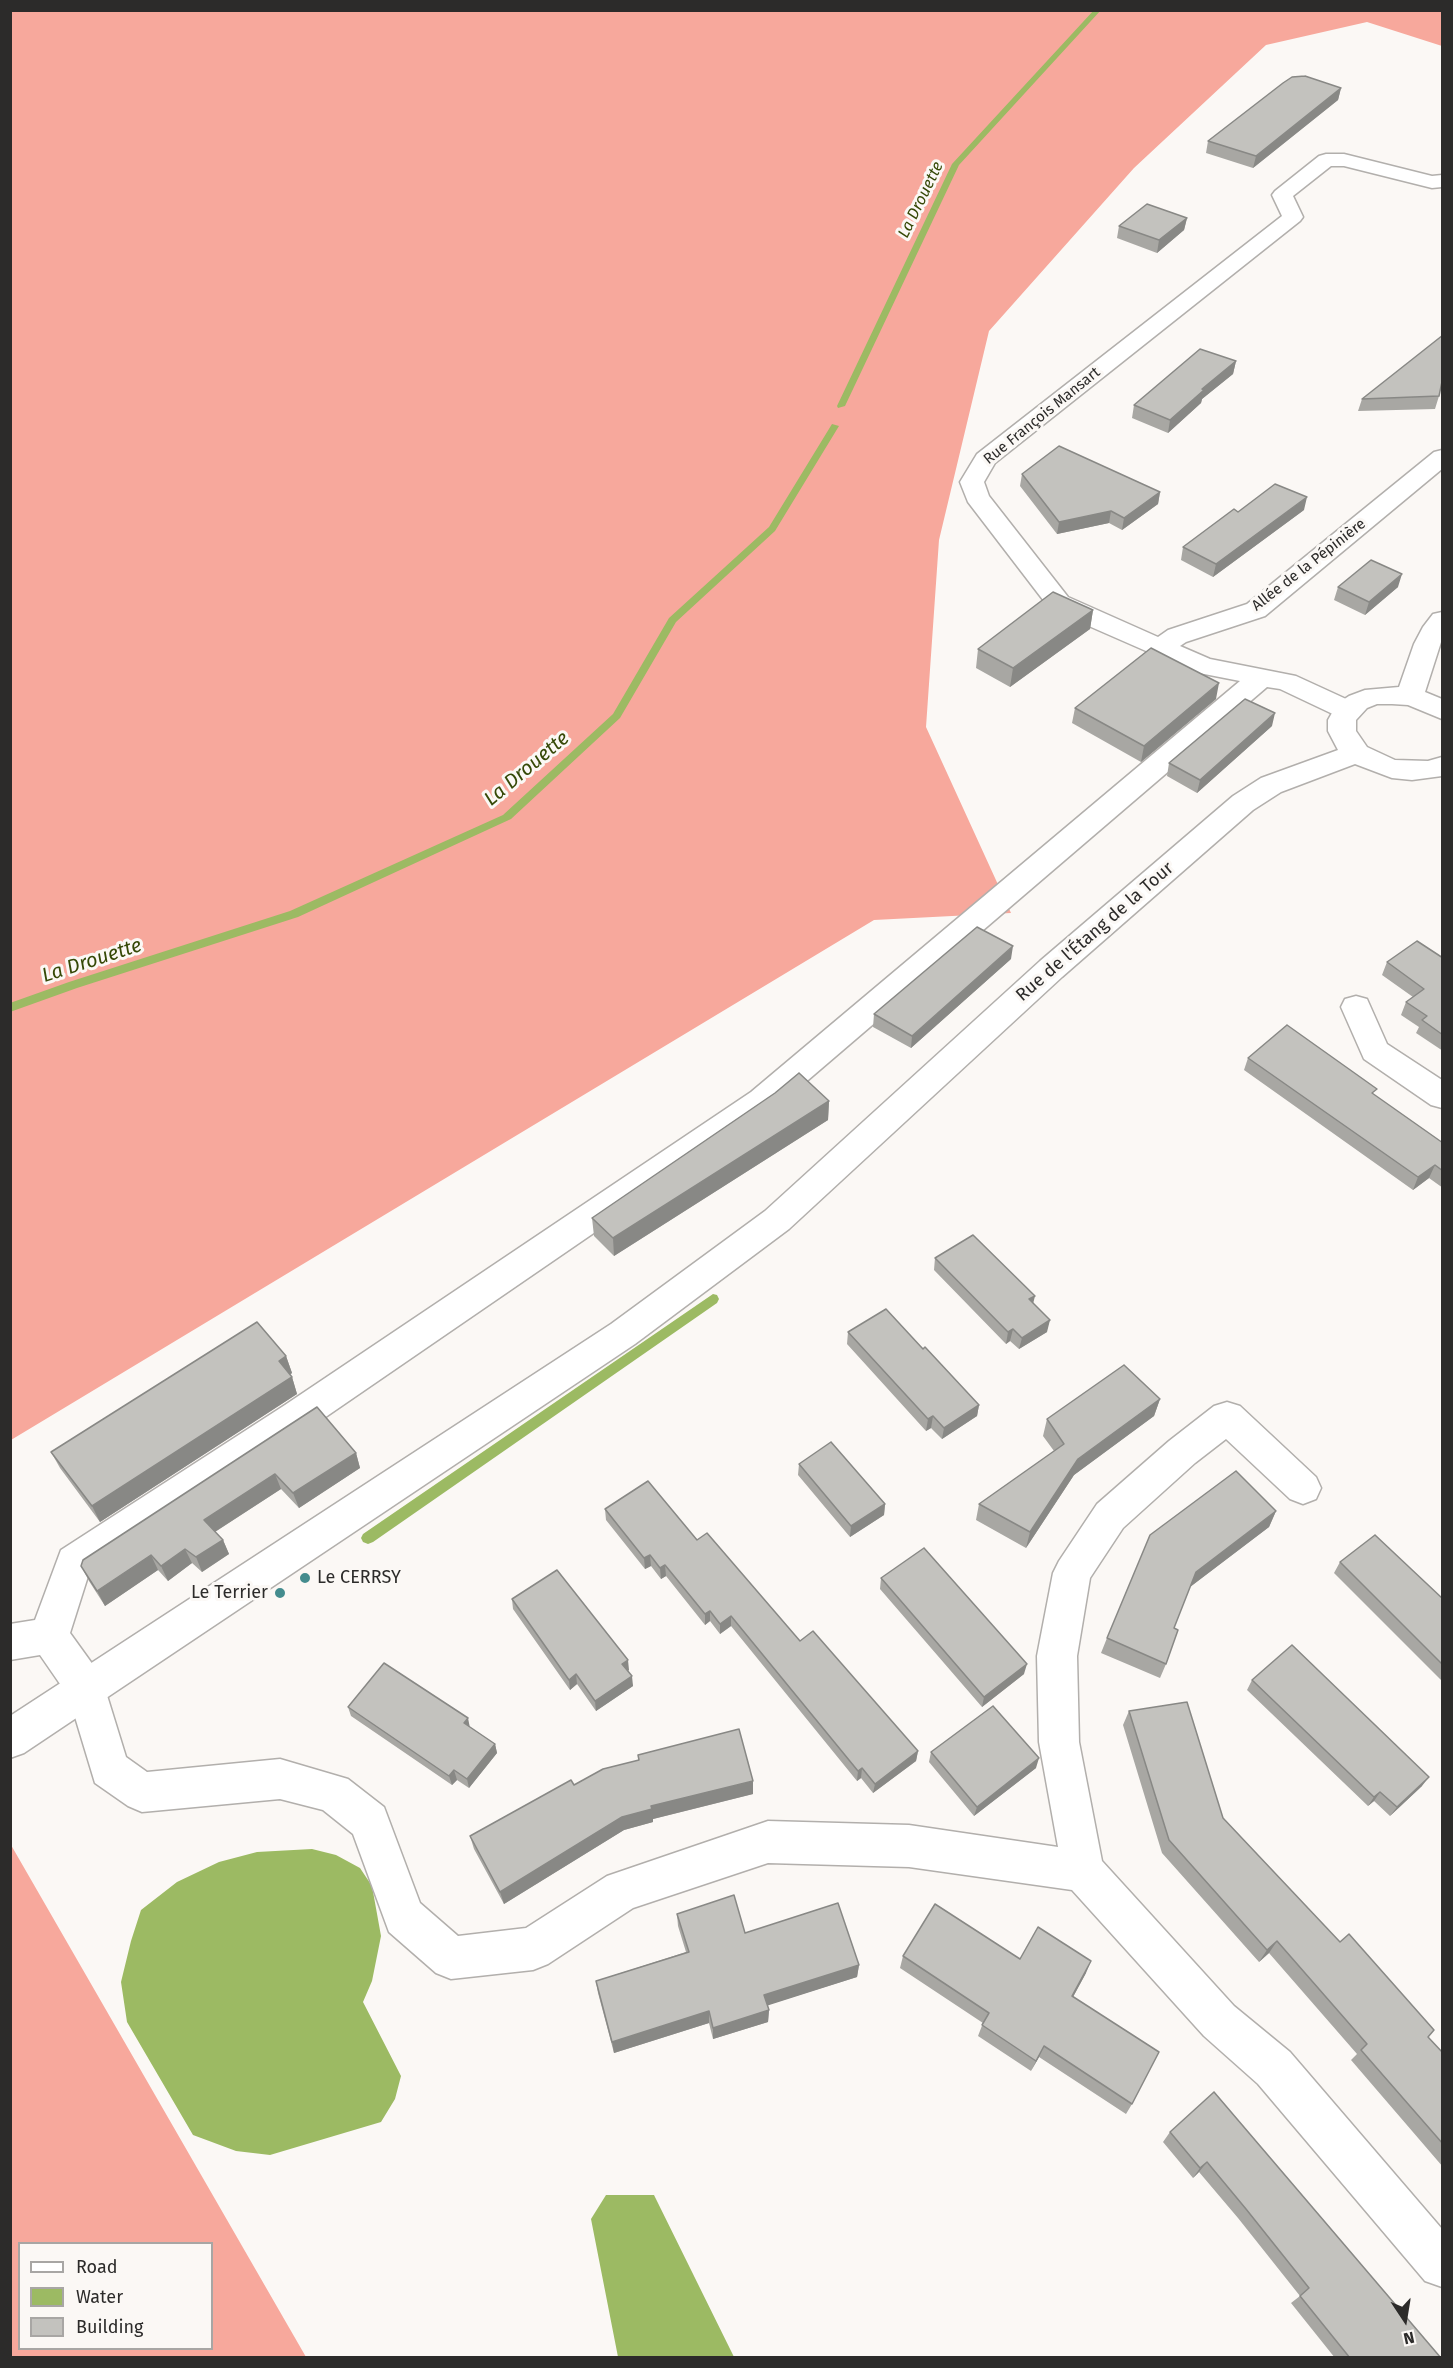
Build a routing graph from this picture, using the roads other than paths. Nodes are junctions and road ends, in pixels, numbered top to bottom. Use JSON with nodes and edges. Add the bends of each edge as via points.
{"nodes":[{"id":1,"x":1443,"y":181,"type":"edge"},
{"id":2,"x":1443,"y":457,"type":"edge"},
{"id":3,"x":1443,"y":620,"type":"edge"},
{"id":4,"x":1160,"y":648,"type":"junction"},
{"id":5,"x":1262,"y":677,"type":"junction"},
{"id":6,"x":1411,"y":697,"type":"junction"},
{"id":7,"x":1347,"y":710,"type":"junction"},
{"id":8,"x":1443,"y":710,"type":"edge"},
{"id":9,"x":1357,"y":753,"type":"junction"},
{"id":10,"x":1443,"y":766,"type":"edge"},
{"id":11,"x":1356,"y":1007,"type":"dead end"},
{"id":12,"x":1443,"y":1096,"type":"edge"},
{"id":13,"x":1303,"y":1488,"type":"dead end"},
{"id":14,"x":50,"y":1636,"type":"junction"},
{"id":15,"x":10,"y":1642,"type":"edge"},
{"id":16,"x":87,"y":1689,"type":"junction"},
{"id":17,"x":10,"y":1739,"type":"edge"},
{"id":18,"x":1083,"y":1871,"type":"junction"},
{"id":19,"x":1443,"y":2264,"type":"edge"}],
"edges":[{"from":1,"to":4,"type":"street","name":"Rue François Mansart","via":[[1432,182],[1344,160],[1326,160],[1282,195],[1293,217],[985,459],[972,482],[977,497],[1059,603]]},
{"from":2,"to":4,"type":"street","name":"Allée de la Pépinière","via":[[1256,610],[1177,636]]},
{"from":3,"to":6,"type":"street","via":[[1427,644]]},
{"from":4,"to":5,"type":"street","name":"Rue François Mansart","via":[[1203,666]]},
{"from":5,"to":7,"type":"street","name":"Rue François Mansart","via":[[1287,682]]},
{"from":5,"to":14,"type":"street","via":[[762,1101],[298,1416],[74,1562]]},
{"from":6,"to":7,"type":"street","via":[[1374,696]]},
{"from":6,"to":8,"type":"street"},
{"from":7,"to":9,"type":"street","via":[[1342,731]]},
{"from":9,"to":10,"type":"street","via":[[1392,769],[1431,770]]},
{"from":9,"to":16,"type":"street","name":"Rue de l'Étang de la Tour","via":[[1298,773],[1243,802],[1051,969],[777,1220],[623,1334]]},
{"from":11,"to":12,"type":"street","via":[[1375,1051]]},
{"from":13,"to":18,"type":"street","via":[[1227,1417],[1110,1516],[1072,1573],[1058,1656],[1059,1742]]},
{"from":14,"to":15,"type":"street"},
{"from":14,"to":16,"type":"street"},
{"from":16,"to":17,"type":"street","name":"Rue de l'Étang de la Tour"},
{"from":16,"to":18,"type":"street","via":[[109,1769],[142,1792],[280,1779],[334,1793],[369,1821],[404,1917],[451,1958],[532,1948],[622,1891],[768,1842],[909,1846]]},
{"from":18,"to":19,"type":"street","via":[[1219,2021],[1274,2068]]}]}
